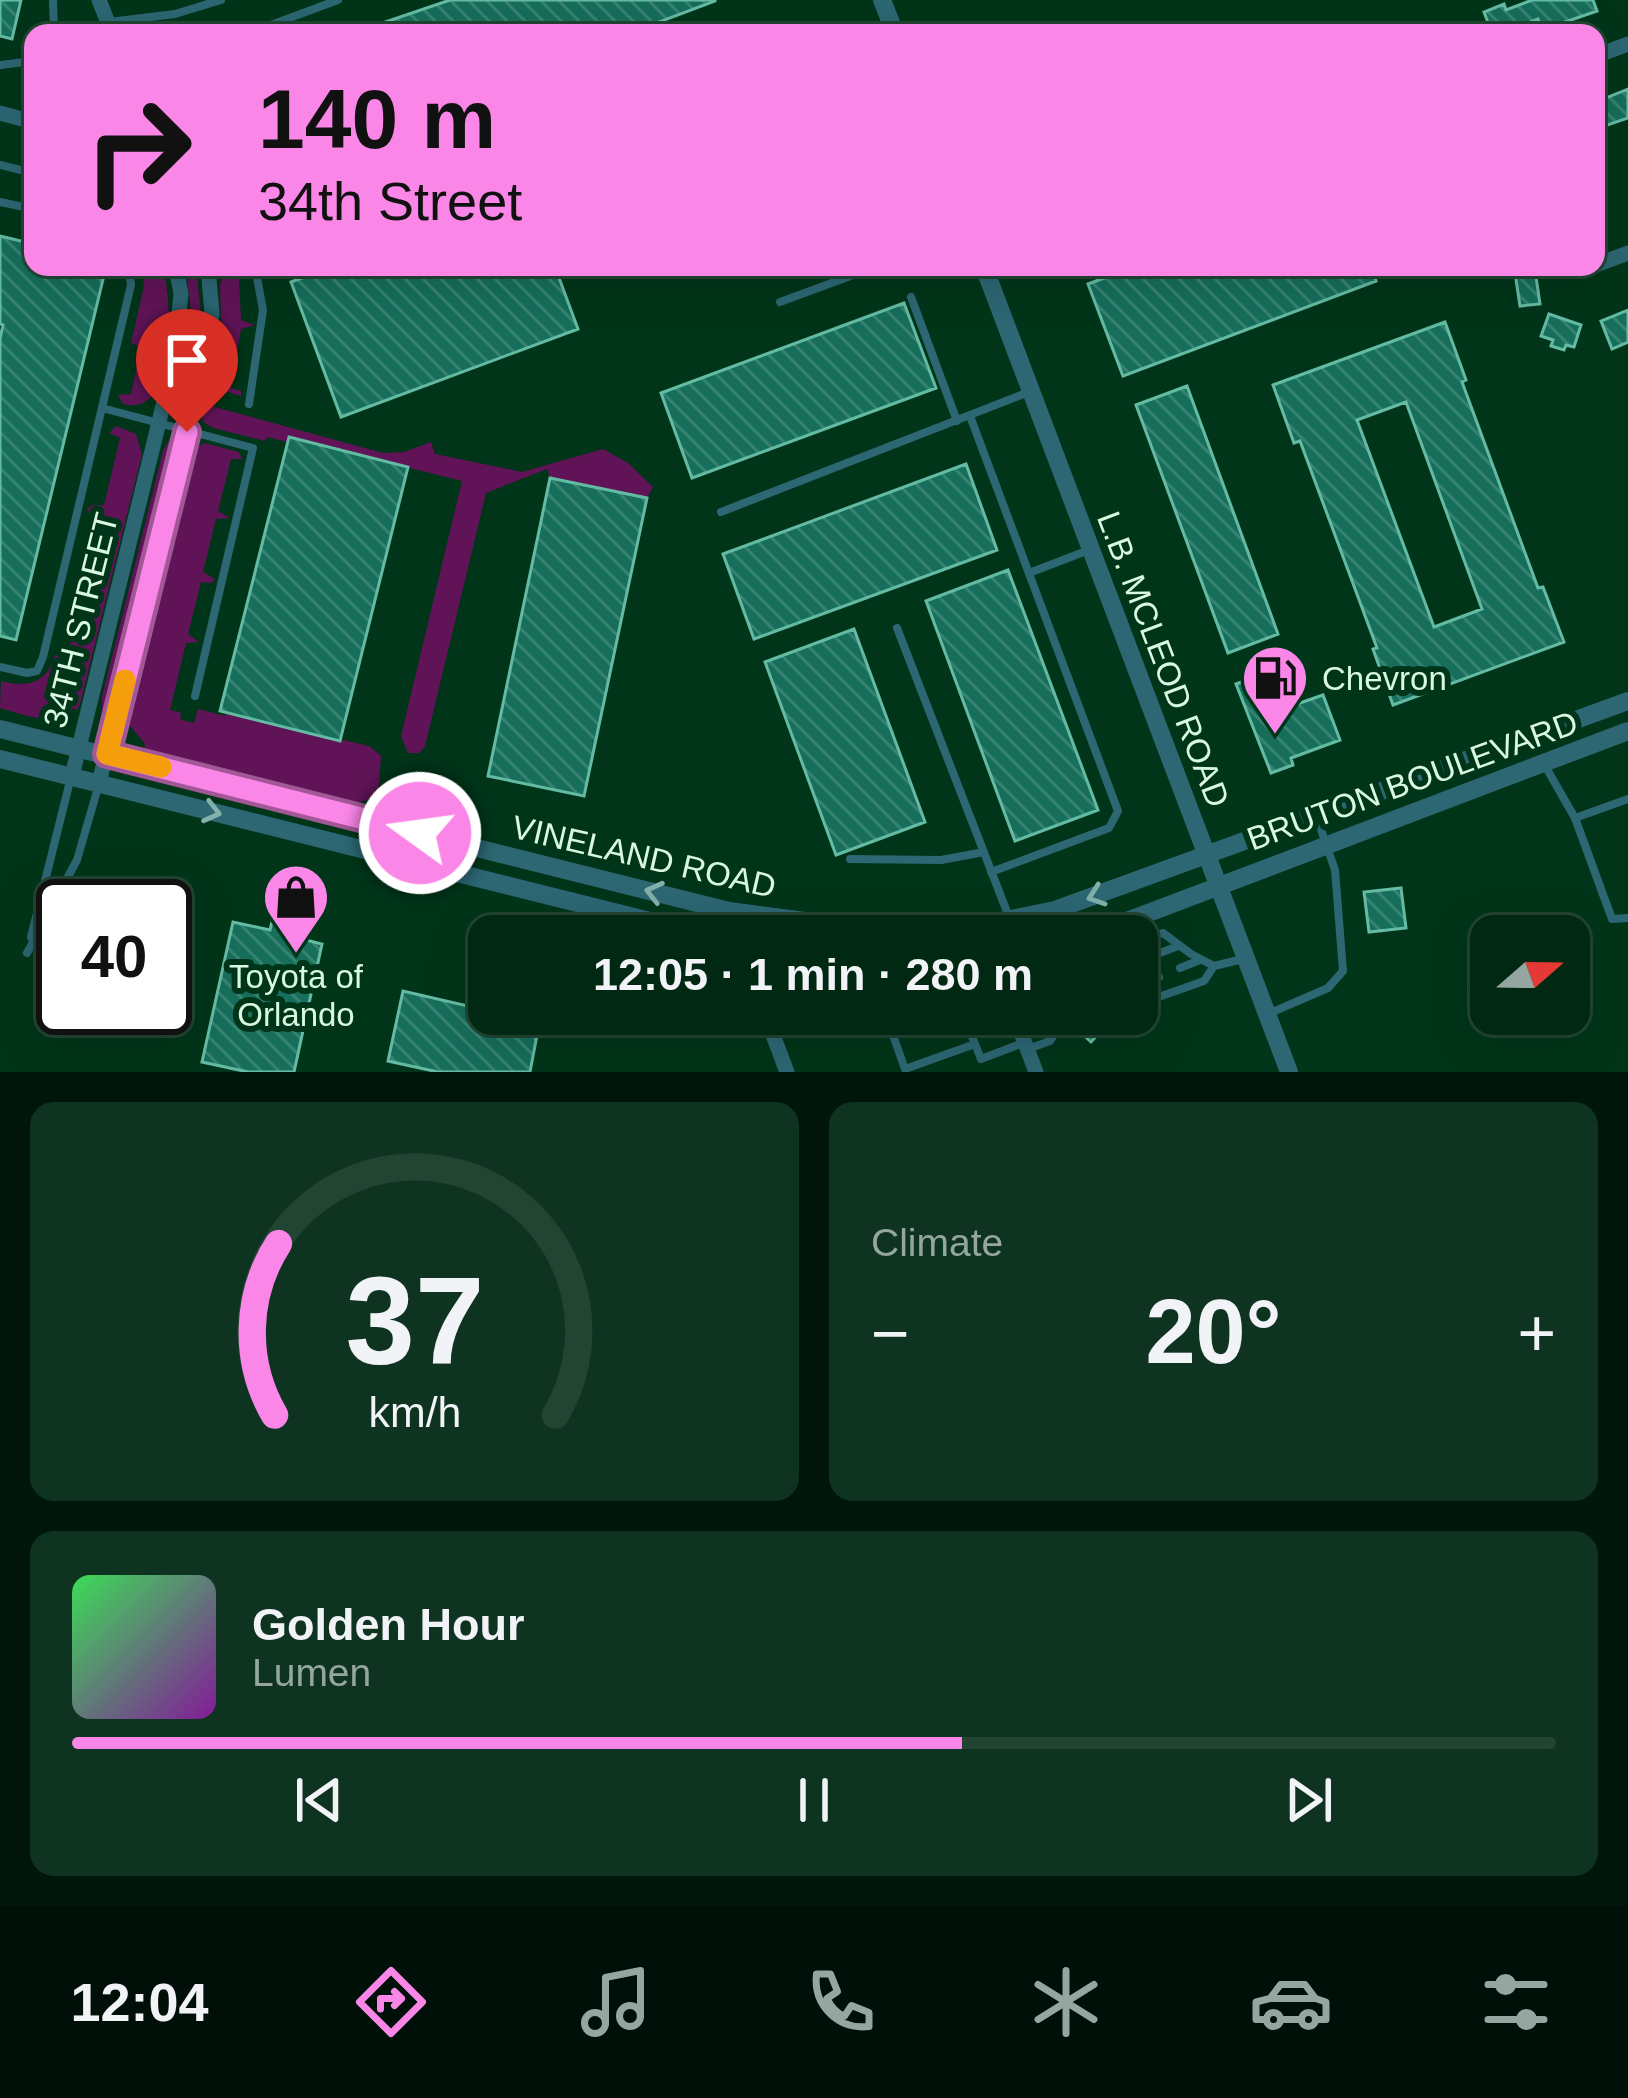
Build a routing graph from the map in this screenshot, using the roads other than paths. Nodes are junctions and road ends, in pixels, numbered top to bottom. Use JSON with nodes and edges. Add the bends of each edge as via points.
{"nodes":[{"id":1,"x":160,"y":0,"type":"edge"},
{"id":2,"x":221,"y":0,"type":"edge"},
{"id":3,"x":338,"y":0,"type":"edge"},
{"id":4,"x":167,"y":15,"type":"junction"},
{"id":5,"x":130,"y":24,"type":"edge"},
{"id":6,"x":273,"y":24,"type":"edge"},
{"id":7,"x":130,"y":276,"type":"edge"},
{"id":8,"x":177,"y":276,"type":"edge"},
{"id":9,"x":210,"y":276,"type":"edge"},
{"id":10,"x":257,"y":276,"type":"edge"},
{"id":11,"x":851,"y":276,"type":"edge"},
{"id":12,"x":987,"y":276,"type":"edge"},
{"id":13,"x":911,"y":297,"type":"dead end"},
{"id":14,"x":781,"y":302,"type":"dead end"},
{"id":15,"x":1031,"y":392,"type":"junction"},
{"id":16,"x":248,"y":404,"type":"dead end"},
{"id":17,"x":102,"y":408,"type":"junction"},
{"id":18,"x":970,"y":416,"type":"junction"},
{"id":19,"x":957,"y":421,"type":"junction"},
{"id":20,"x":160,"y":424,"type":"junction"},
{"id":21,"x":187,"y":432,"type":"junction"},
{"id":22,"x":722,"y":512,"type":"dead end"},
{"id":23,"x":1090,"y":549,"type":"junction"},
{"id":24,"x":1029,"y":573,"type":"junction"},
{"id":25,"x":897,"y":628,"type":"dead end"},
{"id":26,"x":0,"y":667,"type":"edge"},
{"id":27,"x":195,"y":696,"type":"dead end"},
{"id":28,"x":1628,"y":701,"type":"edge"},
{"id":29,"x":0,"y":729,"type":"edge"},
{"id":30,"x":1628,"y":731,"type":"edge"},
{"id":31,"x":80,"y":748,"type":"junction"},
{"id":32,"x":107,"y":754,"type":"junction"},
{"id":33,"x":0,"y":759,"type":"edge"},
{"id":34,"x":1543,"y":763,"type":"junction"},
{"id":35,"x":71,"y":776,"type":"junction"},
{"id":36,"x":99,"y":783,"type":"junction"},
{"id":37,"x":1628,"y":799,"type":"edge"},
{"id":38,"x":1317,"y":817,"type":"junction"},
{"id":39,"x":1575,"y":818,"type":"junction"},
{"id":40,"x":1327,"y":844,"type":"junction"},
{"id":41,"x":984,"y":852,"type":"junction"},
{"id":42,"x":1207,"y":858,"type":"junction"},
{"id":43,"x":850,"y":859,"type":"dead end"},
{"id":44,"x":991,"y":872,"type":"junction"},
{"id":45,"x":1216,"y":885,"type":"junction"},
{"id":46,"x":626,"y":915,"type":"edge"},
{"id":47,"x":739,"y":915,"type":"edge"},
{"id":48,"x":1008,"y":915,"type":"edge"},
{"id":49,"x":1030,"y":915,"type":"edge"},
{"id":50,"x":1141,"y":915,"type":"edge"},
{"id":51,"x":1628,"y":919,"type":"edge"},
{"id":52,"x":1158,"y":935,"type":"edge"},
{"id":53,"x":1179,"y":945,"type":"junction"},
{"id":54,"x":1160,"y":952,"type":"dead end"},
{"id":55,"x":1245,"y":958,"type":"junction"},
{"id":56,"x":1202,"y":959,"type":"junction"},
{"id":57,"x":1214,"y":966,"type":"junction"},
{"id":58,"x":1180,"y":968,"type":"dead end"},
{"id":59,"x":1158,"y":997,"type":"edge"},
{"id":60,"x":1267,"y":1014,"type":"junction"},
{"id":61,"x":773,"y":1035,"type":"edge"},
{"id":62,"x":892,"y":1035,"type":"edge"},
{"id":63,"x":971,"y":1035,"type":"edge"},
{"id":64,"x":1022,"y":1035,"type":"edge"},
{"id":65,"x":1054,"y":1035,"type":"edge"},
{"id":66,"x":975,"y":1044,"type":"junction"},
{"id":67,"x":1026,"y":1046,"type":"junction"},
{"id":68,"x":902,"y":1071,"type":"edge"},
{"id":69,"x":787,"y":1072,"type":"edge"},
{"id":70,"x":1036,"y":1072,"type":"edge"},
{"id":71,"x":1289,"y":1072,"type":"edge"}],
"edges":[{"from":1,"to":4,"type":"lane"},
{"from":2,"to":4,"type":"lane"},
{"from":3,"to":6,"type":"lane"},
{"from":4,"to":5,"type":"lane"},
{"from":7,"to":17,"type":"lane"},
{"from":8,"to":20,"type":"street","name":"34TH STREET","via":[[181,322]]},
{"from":9,"to":21,"type":"street","name":"34TH STREET","via":[[212,314]]},
{"from":10,"to":16,"type":"lane","via":[[263,310]]},
{"from":11,"to":14,"type":"lane"},
{"from":12,"to":15,"type":"street","name":"L.B. MCLEOD ROAD"},
{"from":13,"to":19,"type":"lane"},
{"from":15,"to":18,"type":"lane"},
{"from":15,"to":23,"type":"street","name":"L.B. MCLEOD ROAD"},
{"from":17,"to":20,"type":"lane"},
{"from":17,"to":26,"type":"lane","via":[[44,657],[27,674]]},
{"from":18,"to":19,"type":"lane"},
{"from":18,"to":24,"type":"lane"},
{"from":19,"to":22,"type":"lane"},
{"from":20,"to":21,"type":"lane"},
{"from":20,"to":31,"type":"street","name":"34TH STREET"},
{"from":21,"to":27,"type":"lane","via":[[253,448]]},
{"from":21,"to":32,"type":"street","name":"34TH STREET"},
{"from":23,"to":24,"type":"lane"},
{"from":23,"to":42,"type":"street","name":"L.B. MCLEOD ROAD"},
{"from":24,"to":44,"type":"lane","via":[[1118,811],[1108,828]]},
{"from":25,"to":41,"type":"lane"},
{"from":28,"to":38,"type":"street","name":"BRUTON BOULEVARD"},
{"from":29,"to":31,"type":"street","name":"VINELAND ROAD"},
{"from":30,"to":34,"type":"street","name":"BRUTON BOULEVARD"},
{"from":31,"to":32,"type":"street","name":"VINELAND ROAD"},
{"from":31,"to":35,"type":"street","name":"34TH STREET"},
{"from":32,"to":36,"type":"street","name":"34TH STREET"},
{"from":47,"to":32,"type":"street","name":"VINELAND ROAD","one_way":true},
{"from":33,"to":35,"type":"street","name":"VINELAND ROAD"},
{"from":34,"to":39,"type":"lane"},
{"from":34,"to":40,"type":"street","name":"BRUTON BOULEVARD"},
{"from":35,"to":36,"type":"street","name":"VINELAND ROAD"},
{"from":35,"to":36,"type":"lane","via":[[27,953],[77,860]]},
{"from":36,"to":46,"type":"street","name":"VINELAND ROAD","one_way":true},
{"from":37,"to":39,"type":"lane"},
{"from":38,"to":40,"type":"lane"},
{"from":38,"to":42,"type":"street","name":"BRUTON BOULEVARD"},
{"from":39,"to":51,"type":"lane","via":[[1612,919]]},
{"from":40,"to":45,"type":"street","name":"BRUTON BOULEVARD"},
{"from":40,"to":60,"type":"lane","via":[[1343,971],[1328,988]]},
{"from":41,"to":43,"type":"lane"},
{"from":41,"to":44,"type":"lane"},
{"from":42,"to":45,"type":"street","name":"L.B. MCLEOD ROAD"},
{"from":42,"to":49,"type":"street","name":"VINELAND ROAD","one_way":true},
{"from":44,"to":48,"type":"lane"},
{"from":45,"to":50,"type":"street"},
{"from":45,"to":55,"type":"street","name":"L.B. MCLEOD ROAD"},
{"from":52,"to":53,"type":"lane"},
{"from":53,"to":54,"type":"lane"},
{"from":53,"to":56,"type":"lane"},
{"from":55,"to":57,"type":"lane"},
{"from":55,"to":60,"type":"street","name":"L.B. MCLEOD ROAD"},
{"from":56,"to":57,"type":"lane"},
{"from":56,"to":58,"type":"lane"},
{"from":57,"to":59,"type":"lane","via":[[1204,981]]},
{"from":60,"to":71,"type":"street","name":"L.B. MCLEOD ROAD"},
{"from":61,"to":69,"type":"street"},
{"from":62,"to":68,"type":"lane"},
{"from":63,"to":66,"type":"lane"},
{"from":64,"to":67,"type":"street"},
{"from":65,"to":67,"type":"lane"},
{"from":66,"to":67,"type":"lane","via":[[981,1059]]},
{"from":66,"to":68,"type":"lane"},
{"from":67,"to":70,"type":"street"}]}
